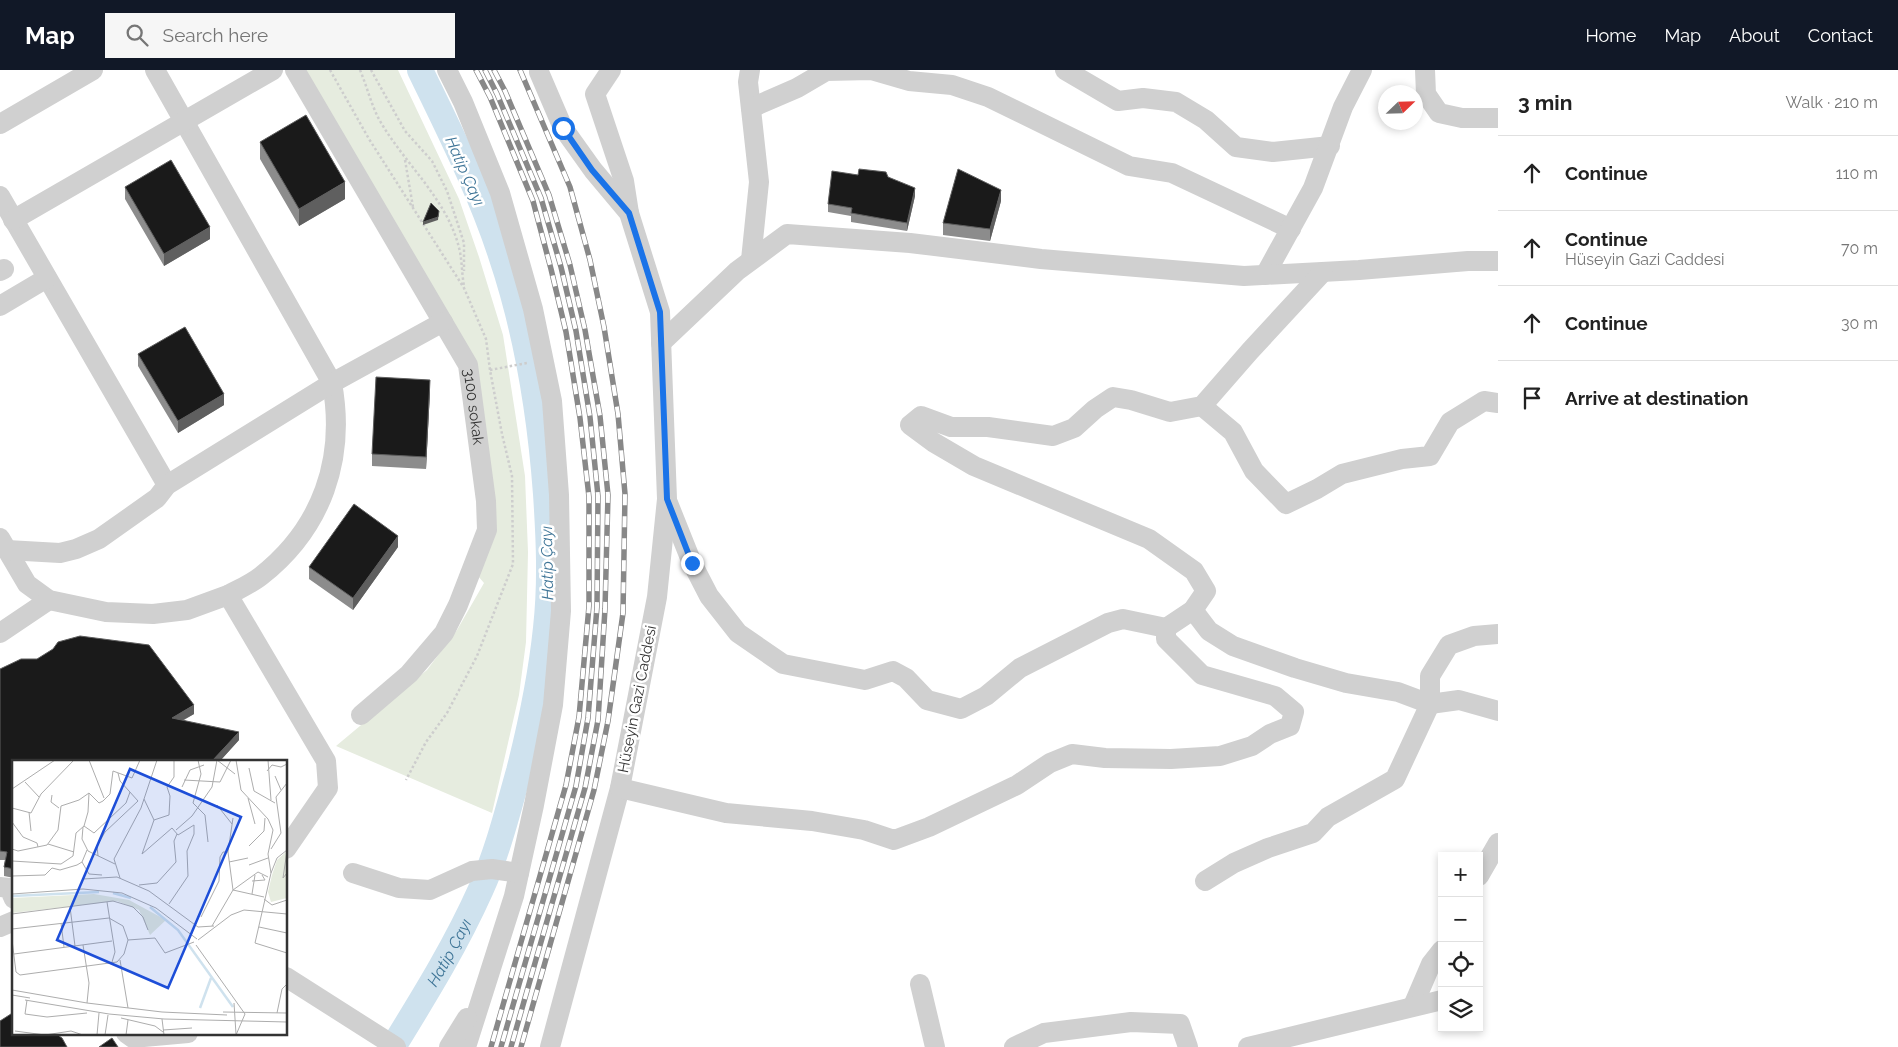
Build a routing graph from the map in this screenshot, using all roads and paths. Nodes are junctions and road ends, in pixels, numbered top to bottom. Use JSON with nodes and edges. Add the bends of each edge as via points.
{"nodes":[{"id":1,"x":93,"y":70,"type":"edge"},
{"id":2,"x":155,"y":70,"type":"edge"},
{"id":3,"x":273,"y":70,"type":"edge"},
{"id":4,"x":295,"y":70,"type":"edge"},
{"id":5,"x":330,"y":70,"type":"edge"},
{"id":6,"x":360,"y":70,"type":"edge"},
{"id":7,"x":371,"y":70,"type":"edge"},
{"id":8,"x":447,"y":70,"type":"edge"},
{"id":9,"x":611,"y":70,"type":"edge"},
{"id":10,"x":750,"y":70,"type":"edge"},
{"id":11,"x":1065,"y":70,"type":"edge"},
{"id":12,"x":1362,"y":70,"type":"edge"},
{"id":13,"x":1425,"y":70,"type":"edge"},
{"id":14,"x":539,"y":72,"type":"dead end"},
{"id":15,"x":751,"y":108,"type":"junction"},
{"id":16,"x":1498,"y":118,"type":"edge"},
{"id":17,"x":185,"y":121,"type":"junction"},
{"id":18,"x":0,"y":124,"type":"edge"},
{"id":19,"x":1330,"y":146,"type":"junction"},
{"id":20,"x":404,"y":159,"type":"junction"},
{"id":21,"x":0,"y":196,"type":"edge"},
{"id":22,"x":413,"y":208,"type":"junction"},
{"id":23,"x":629,"y":213,"type":"junction"},
{"id":24,"x":13,"y":220,"type":"junction"},
{"id":25,"x":1290,"y":229,"type":"junction"},
{"id":26,"x":751,"y":260,"type":"junction"},
{"id":27,"x":1498,"y":260,"type":"edge"},
{"id":28,"x":1323,"y":272,"type":"junction"},
{"id":29,"x":1265,"y":274,"type":"junction"},
{"id":30,"x":46,"y":278,"type":"junction"},
{"id":31,"x":464,"y":288,"type":"junction"},
{"id":32,"x":0,"y":306,"type":"edge"},
{"id":33,"x":443,"y":322,"type":"junction"},
{"id":34,"x":661,"y":343,"type":"junction"},
{"id":35,"x":533,"y":362,"type":"dead end"},
{"id":36,"x":490,"y":370,"type":"junction"},
{"id":37,"x":332,"y":383,"type":"junction"},
{"id":38,"x":1498,"y":403,"type":"edge"},
{"id":39,"x":1202,"y":406,"type":"junction"},
{"id":40,"x":167,"y":484,"type":"junction"},
{"id":41,"x":667,"y":499,"type":"junction"},
{"id":42,"x":4,"y":544,"type":"edge"},
{"id":43,"x":228,"y":595,"type":"junction"},
{"id":44,"x":49,"y":600,"type":"junction"},
{"id":45,"x":1193,"y":610,"type":"junction"},
{"id":46,"x":1166,"y":628,"type":"junction"},
{"id":47,"x":0,"y":633,"type":"edge"},
{"id":48,"x":1498,"y":634,"type":"edge"},
{"id":49,"x":1430,"y":704,"type":"junction"},
{"id":50,"x":1498,"y":711,"type":"edge"},
{"id":51,"x":361,"y":715,"type":"dead end"},
{"id":52,"x":406,"y":780,"type":"dead end"},
{"id":53,"x":620,"y":788,"type":"junction"},
{"id":54,"x":1498,"y":843,"type":"edge"},
{"id":55,"x":288,"y":846,"type":"edge"},
{"id":56,"x":1483,"y":869,"type":"edge"},
{"id":57,"x":353,"y":873,"type":"dead end"},
{"id":58,"x":519,"y":873,"type":"junction"},
{"id":59,"x":1206,"y":881,"type":"dead end"},
{"id":60,"x":0,"y":887,"type":"edge"},
{"id":61,"x":12,"y":895,"type":"edge"},
{"id":62,"x":12,"y":922,"type":"edge"},
{"id":63,"x":0,"y":927,"type":"edge"},
{"id":64,"x":1438,"y":955,"type":"edge"},
{"id":65,"x":288,"y":978,"type":"edge"},
{"id":66,"x":920,"y":984,"type":"dead end"},
{"id":67,"x":483,"y":994,"type":"junction"},
{"id":68,"x":1438,"y":1001,"type":"edge"},
{"id":69,"x":1413,"y":1006,"type":"junction"},
{"id":70,"x":127,"y":1034,"type":"edge"},
{"id":71,"x":177,"y":1034,"type":"edge"},
{"id":72,"x":396,"y":1047,"type":"edge"},
{"id":73,"x":449,"y":1047,"type":"edge"},
{"id":74,"x":466,"y":1047,"type":"edge"},
{"id":75,"x":550,"y":1047,"type":"edge"},
{"id":76,"x":936,"y":1047,"type":"edge"},
{"id":77,"x":1014,"y":1047,"type":"edge"},
{"id":78,"x":1188,"y":1047,"type":"edge"},
{"id":79,"x":1248,"y":1047,"type":"edge"}],
"edges":[{"from":1,"to":18,"type":"street"},
{"from":2,"to":17,"type":"street"},
{"from":3,"to":17,"type":"street"},
{"from":4,"to":33,"type":"street","name":"3100 sokak"},
{"from":5,"to":22,"type":"path"},
{"from":6,"to":20,"type":"path","via":[[372,105]]},
{"from":7,"to":31,"type":"path","via":[[405,131],[432,161],[446,191],[464,243]]},
{"from":8,"to":58,"type":"street","via":[[500,193],[533,309],[552,401],[559,495],[561,610],[553,705]]},
{"from":9,"to":23,"type":"street","via":[[595,94],[624,181]]},
{"from":10,"to":15,"type":"street"},
{"from":11,"to":19,"type":"street","via":[[1118,101],[1143,98],[1176,102],[1206,120],[1236,147],[1273,152]]},
{"from":12,"to":19,"type":"street","via":[[1343,107]]},
{"from":13,"to":16,"type":"street","via":[[1426,94],[1439,113],[1462,118]]},
{"from":14,"to":23,"type":"street","via":[[563,128],[592,170]]},
{"from":15,"to":25,"type":"street","via":[[826,71],[871,70],[909,81],[952,85],[988,97],[1129,166],[1172,173]]},
{"from":15,"to":26,"type":"street","via":[[759,182]]},
{"from":17,"to":24,"type":"street"},
{"from":17,"to":37,"type":"street"},
{"from":19,"to":25,"type":"street","via":[[1313,188]]},
{"from":20,"to":22,"type":"path"},
{"from":20,"to":31,"type":"path","via":[[434,195],[452,228],[460,251]]},
{"from":21,"to":24,"type":"street"},
{"from":22,"to":31,"type":"path"},
{"from":23,"to":34,"type":"street","name":"Hüseyin Gazi Caddesi","via":[[660,312]]},
{"from":24,"to":30,"type":"street"},
{"from":25,"to":29,"type":"street"},
{"from":26,"to":29,"type":"street","via":[[786,234],[1244,276]]},
{"from":26,"to":34,"type":"street"},
{"from":27,"to":28,"type":"street"},
{"from":28,"to":29,"type":"street"},
{"from":28,"to":39,"type":"street"},
{"from":30,"to":32,"type":"street"},
{"from":30,"to":40,"type":"street","via":[[82,322]]},
{"from":31,"to":36,"type":"path","via":[[486,339]]},
{"from":33,"to":37,"type":"street"},
{"from":33,"to":51,"type":"street","name":"3100 sokak","via":[[468,364],[487,530],[444,632],[409,674]]},
{"from":34,"to":41,"type":"street","name":"Hüseyin Gazi Caddesi"},
{"from":35,"to":36,"type":"path"},
{"from":36,"to":52,"type":"path","via":[[512,476],[513,564],[477,656]]},
{"from":37,"to":40,"type":"street"},
{"from":37,"to":43,"type":"street","via":[[337,408],[336,440],[330,479],[312,518],[290,550],[260,578]]},
{"from":38,"to":39,"type":"street","via":[[1484,401],[1450,422],[1430,456],[1402,459],[1342,474],[1286,504],[1254,471],[1233,432]]},
{"from":39,"to":45,"type":"street","via":[[1170,412],[1113,397],[1074,428],[1053,436],[988,427],[951,427],[921,416],[910,425],[974,466],[1149,539],[1194,571],[1206,591]]},
{"from":40,"to":42,"type":"street","via":[[157,498],[99,539],[60,554]]},
{"from":41,"to":46,"type":"street","via":[[709,596],[738,633],[783,664],[865,680],[893,671],[906,678],[927,700],[961,709],[986,696],[1020,668],[1108,623],[1123,619]]},
{"from":41,"to":53,"type":"street","name":"Hüseyin Gazi Caddesi","via":[[657,598]]},
{"from":42,"to":44,"type":"street","via":[[27,584]]},
{"from":43,"to":44,"type":"street","via":[[187,610],[153,614],[106,612]]},
{"from":43,"to":55,"type":"street","via":[[326,761],[328,788]]},
{"from":44,"to":47,"type":"street"},
{"from":45,"to":46,"type":"street"},
{"from":45,"to":49,"type":"street","via":[[1209,632],[1233,646],[1338,681],[1398,692]]},
{"from":46,"to":53,"type":"street","via":[[1166,639],[1202,675],[1275,696],[1294,712],[1290,726],[1252,746],[1220,756],[1171,760],[1072,754],[1050,763],[1017,785],[894,840],[864,830],[726,812]]},
{"from":48,"to":49,"type":"street","via":[[1474,636],[1449,645],[1430,676]]},
{"from":49,"to":50,"type":"street","via":[[1459,700]]},
{"from":49,"to":59,"type":"street","via":[[1395,779],[1328,817],[1313,833],[1234,863]]},
{"from":53,"to":75,"type":"street","name":"Hüseyin Gazi Caddesi"},
{"from":54,"to":56,"type":"street"},
{"from":57,"to":58,"type":"street","via":[[399,888],[430,890],[482,870]]},
{"from":58,"to":67,"type":"street"},
{"from":60,"to":61,"type":"street","via":[[8,888]]},
{"from":62,"to":63,"type":"street"},
{"from":64,"to":69,"type":"street"},
{"from":65,"to":72,"type":"street"},
{"from":66,"to":76,"type":"street"},
{"from":67,"to":73,"type":"street"},
{"from":67,"to":74,"type":"street"},
{"from":68,"to":69,"type":"street"},
{"from":69,"to":79,"type":"street"},
{"from":70,"to":71,"type":"street","via":[[133,1038]]},
{"from":77,"to":78,"type":"street","via":[[1044,1033],[1131,1022],[1180,1024]]}]}
